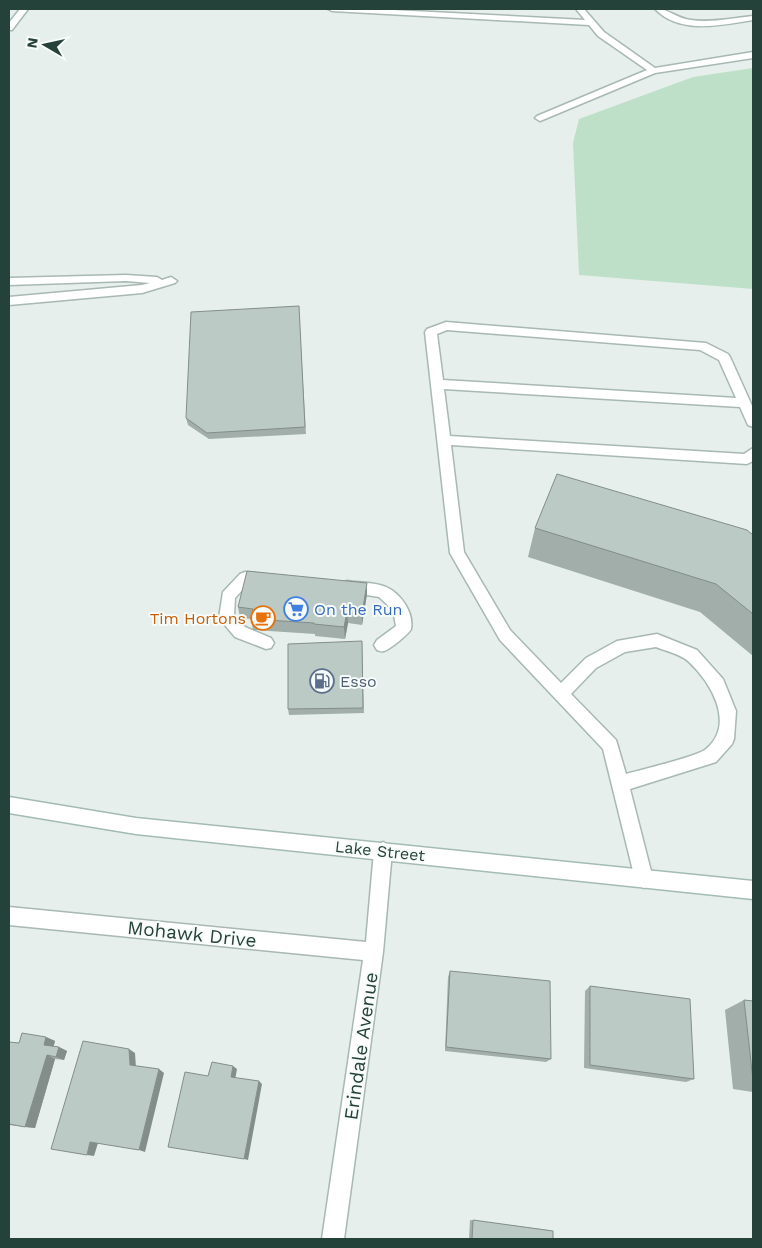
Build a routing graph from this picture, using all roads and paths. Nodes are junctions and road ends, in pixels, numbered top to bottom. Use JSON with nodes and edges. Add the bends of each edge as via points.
{"nodes":[{"id":1,"x":24,"y":9,"type":"edge"},
{"id":2,"x":332,"y":9,"type":"edge"},
{"id":3,"x":580,"y":9,"type":"edge"},
{"id":4,"x":659,"y":9,"type":"edge"},
{"id":5,"x":753,"y":18,"type":"edge"},
{"id":6,"x":592,"y":23,"type":"junction"},
{"id":7,"x":9,"y":28,"type":"edge"},
{"id":8,"x":753,"y":55,"type":"edge"},
{"id":9,"x":653,"y":71,"type":"junction"},
{"id":10,"x":540,"y":118,"type":"dead end"},
{"id":11,"x":9,"y":282,"type":"edge"},
{"id":12,"x":9,"y":302,"type":"edge"},
{"id":13,"x":437,"y":384,"type":"junction"},
{"id":14,"x":745,"y":403,"type":"junction"},
{"id":15,"x":753,"y":422,"type":"edge"},
{"id":16,"x":443,"y":440,"type":"junction"},
{"id":17,"x":753,"y":453,"type":"edge"},
{"id":18,"x":274,"y":580,"type":"edge"},
{"id":19,"x":334,"y":585,"type":"edge"},
{"id":20,"x":266,"y":643,"type":"dead end"},
{"id":21,"x":382,"y":645,"type":"dead end"},
{"id":22,"x":561,"y":694,"type":"junction"},
{"id":23,"x":620,"y":784,"type":"junction"},
{"id":24,"x":9,"y":805,"type":"edge"},
{"id":25,"x":383,"y":852,"type":"junction"},
{"id":26,"x":644,"y":879,"type":"junction"},
{"id":27,"x":753,"y":890,"type":"edge"},
{"id":28,"x":9,"y":916,"type":"edge"},
{"id":29,"x":374,"y":952,"type":"junction"},
{"id":30,"x":333,"y":1239,"type":"edge"}],
"edges":[{"from":1,"to":7,"type":"street"},
{"from":2,"to":6,"type":"street"},
{"from":3,"to":6,"type":"street"},
{"from":4,"to":5,"type":"street","via":[[669,18],[705,24]]},
{"from":6,"to":9,"type":"street"},
{"from":8,"to":9,"type":"street"},
{"from":9,"to":10,"type":"street"},
{"from":11,"to":12,"type":"street","via":[[126,278],[171,281],[142,289]]},
{"from":13,"to":14,"type":"street"},
{"from":13,"to":14,"type":"street","via":[[431,332],[446,326],[702,346],[724,357]]},
{"from":13,"to":16,"type":"street"},
{"from":14,"to":15,"type":"street"},
{"from":16,"to":17,"type":"street","via":[[747,459]]},
{"from":16,"to":22,"type":"street","via":[[457,553],[505,635]]},
{"from":18,"to":20,"type":"street","via":[[245,578],[228,596],[226,618],[240,632]]},
{"from":19,"to":21,"type":"street","via":[[383,592],[400,607],[404,628]]},
{"from":22,"to":23,"type":"street","via":[[610,745]]},
{"from":22,"to":23,"type":"street","via":[[591,663],[622,646],[657,640],[692,655],[717,684],[728,712],[726,738],[710,757]]},
{"from":23,"to":26,"type":"street"},
{"from":24,"to":25,"type":"street","name":"Lake Street","via":[[136,826]]},
{"from":25,"to":26,"type":"street","name":"Lake Street"},
{"from":25,"to":29,"type":"street","name":"Erindale Avenue"},
{"from":26,"to":27,"type":"street","name":"Lake Street"},
{"from":28,"to":29,"type":"street","name":"Mohawk Drive"},
{"from":29,"to":30,"type":"street","name":"Erindale Avenue"}]}
